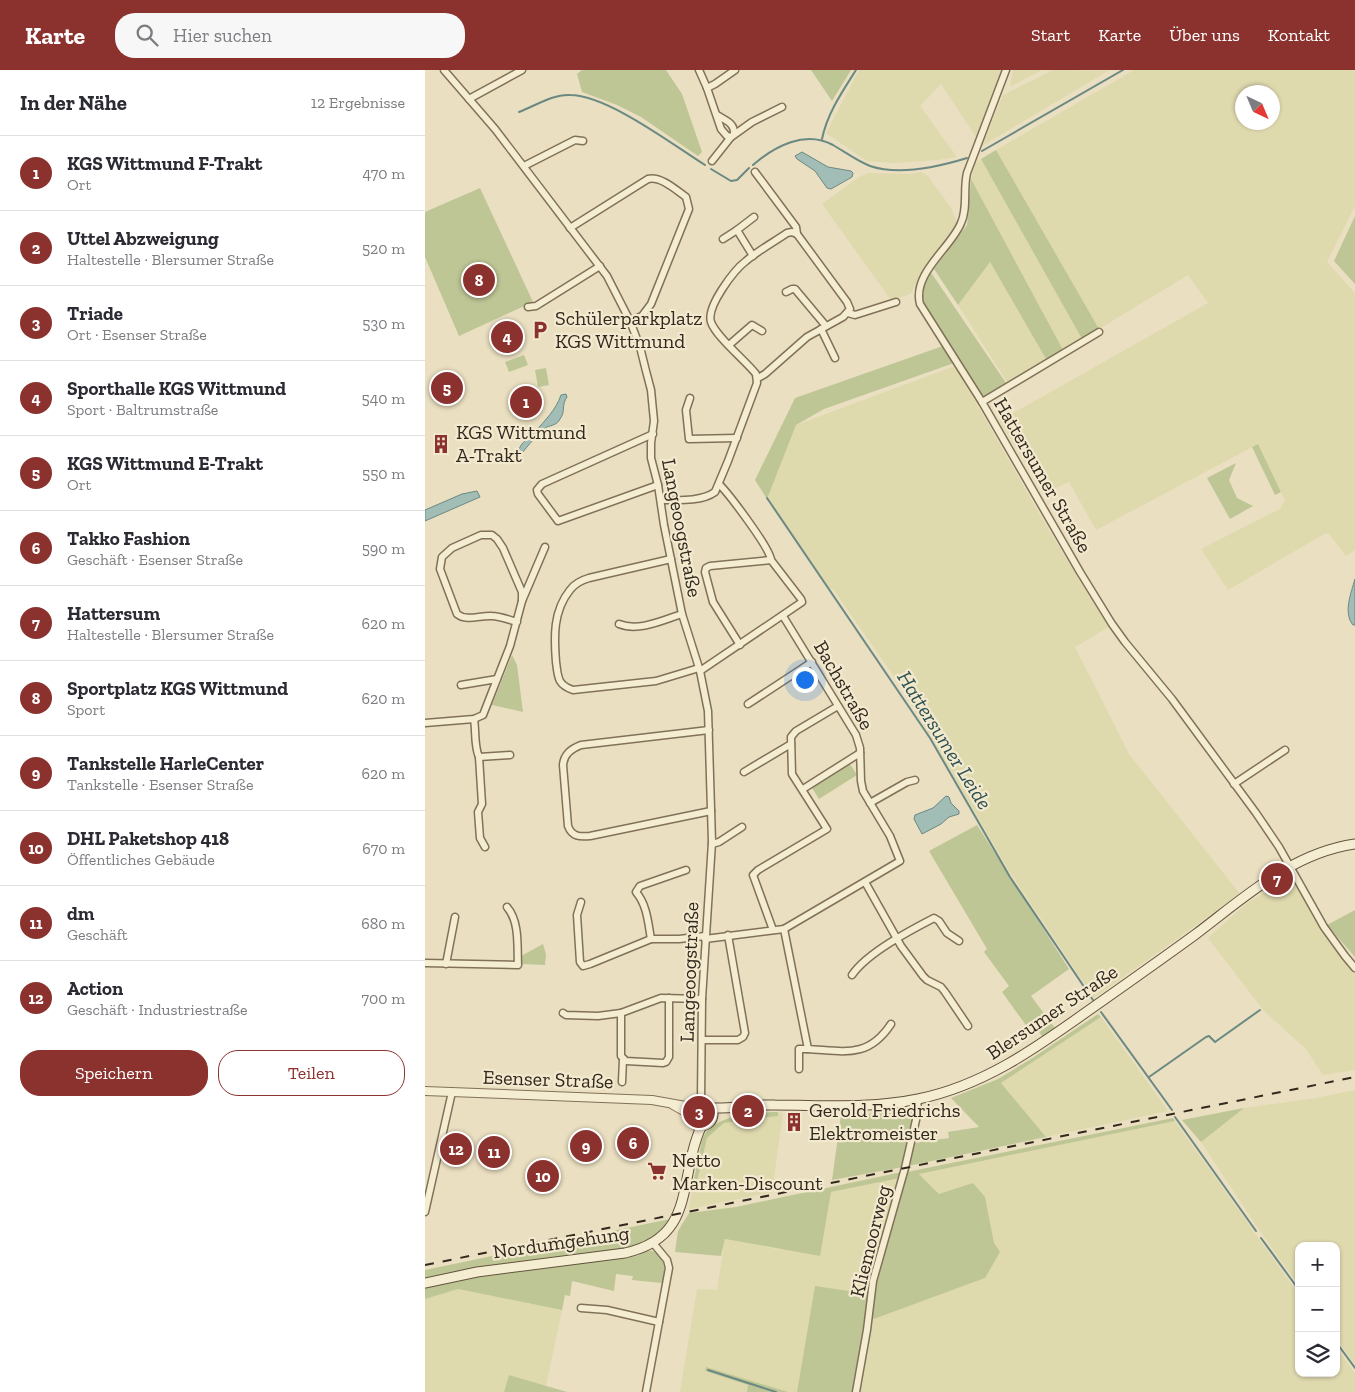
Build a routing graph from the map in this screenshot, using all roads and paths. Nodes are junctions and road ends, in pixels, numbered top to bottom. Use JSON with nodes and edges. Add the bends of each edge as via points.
{"nodes":[{"id":1,"x":444,"y":70,"type":"edge"},
{"id":2,"x":522,"y":70,"type":"edge"},
{"id":3,"x":699,"y":70,"type":"edge"},
{"id":4,"x":735,"y":70,"type":"edge"},
{"id":5,"x":1006,"y":70,"type":"edge"},
{"id":6,"x":707,"y":88,"type":"junction"},
{"id":7,"x":469,"y":99,"type":"junction"},
{"id":8,"x":782,"y":107,"type":"dead end"},
{"id":9,"x":717,"y":115,"type":"junction"},
{"id":10,"x":733,"y":135,"type":"junction"},
{"id":11,"x":583,"y":141,"type":"dead end"},
{"id":12,"x":712,"y":161,"type":"dead end"},
{"id":13,"x":524,"y":166,"type":"junction"},
{"id":14,"x":755,"y":172,"type":"dead end"},
{"id":15,"x":754,"y":217,"type":"dead end"},
{"id":16,"x":570,"y":228,"type":"junction"},
{"id":17,"x":737,"y":230,"type":"junction"},
{"id":18,"x":797,"y":234,"type":"junction"},
{"id":19,"x":723,"y":239,"type":"dead end"},
{"id":20,"x":753,"y":256,"type":"junction"},
{"id":21,"x":600,"y":266,"type":"junction"},
{"id":22,"x":786,"y":292,"type":"dead end"},
{"id":23,"x":896,"y":302,"type":"dead end"},
{"id":24,"x":528,"y":307,"type":"dead end"},
{"id":25,"x":848,"y":314,"type":"junction"},
{"id":26,"x":630,"y":321,"type":"junction"},
{"id":27,"x":823,"y":328,"type":"junction"},
{"id":28,"x":762,"y":331,"type":"dead end"},
{"id":29,"x":1099,"y":332,"type":"dead end"},
{"id":30,"x":729,"y":345,"type":"junction"},
{"id":31,"x":835,"y":358,"type":"dead end"},
{"id":32,"x":758,"y":378,"type":"junction"},
{"id":33,"x":690,"y":398,"type":"dead end"},
{"id":34,"x":982,"y":402,"type":"junction"},
{"id":35,"x":653,"y":434,"type":"junction"},
{"id":36,"x":737,"y":438,"type":"junction"},
{"id":37,"x":719,"y":484,"type":"junction"},
{"id":38,"x":658,"y":485,"type":"junction"},
{"id":39,"x":661,"y":500,"type":"junction"},
{"id":40,"x":545,"y":547,"type":"dead end"},
{"id":41,"x":671,"y":559,"type":"junction"},
{"id":42,"x":771,"y":560,"type":"junction"},
{"id":43,"x":522,"y":601,"type":"junction"},
{"id":44,"x":682,"y":614,"type":"junction"},
{"id":45,"x":783,"y":616,"type":"junction"},
{"id":46,"x":517,"y":622,"type":"junction"},
{"id":47,"x":619,"y":624,"type":"dead end"},
{"id":48,"x":741,"y":644,"type":"junction"},
{"id":49,"x":811,"y":662,"type":"junction"},
{"id":50,"x":699,"y":669,"type":"junction"},
{"id":51,"x":497,"y":678,"type":"junction"},
{"id":52,"x":461,"y":685,"type":"dead end"},
{"id":53,"x":748,"y":704,"type":"dead end"},
{"id":54,"x":838,"y":706,"type":"junction"},
{"id":55,"x":473,"y":719,"type":"junction"},
{"id":56,"x":425,"y":723,"type":"edge"},
{"id":57,"x":709,"y":730,"type":"junction"},
{"id":58,"x":791,"y":744,"type":"junction"},
{"id":59,"x":1285,"y":750,"type":"dead end"},
{"id":60,"x":860,"y":754,"type":"junction"},
{"id":61,"x":509,"y":756,"type":"dead end"},
{"id":62,"x":479,"y":757,"type":"junction"},
{"id":63,"x":744,"y":772,"type":"dead end"},
{"id":64,"x":915,"y":780,"type":"dead end"},
{"id":65,"x":1234,"y":784,"type":"junction"},
{"id":66,"x":803,"y":789,"type":"junction"},
{"id":67,"x":870,"y":803,"type":"junction"},
{"id":68,"x":711,"y":812,"type":"junction"},
{"id":69,"x":742,"y":827,"type":"dead end"},
{"id":70,"x":712,"y":844,"type":"junction"},
{"id":71,"x":1355,"y":844,"type":"edge"},
{"id":72,"x":485,"y":847,"type":"dead end"},
{"id":73,"x":1289,"y":866,"type":"junction"},
{"id":74,"x":686,"y":870,"type":"dead end"},
{"id":75,"x":865,"y":882,"type":"junction"},
{"id":76,"x":581,"y":902,"type":"dead end"},
{"id":77,"x":507,"y":907,"type":"dead end"},
{"id":78,"x":455,"y":918,"type":"dead end"},
{"id":79,"x":784,"y":929,"type":"junction"},
{"id":80,"x":773,"y":930,"type":"junction"},
{"id":81,"x":728,"y":935,"type":"junction"},
{"id":82,"x":705,"y":937,"type":"junction"},
{"id":83,"x":651,"y":939,"type":"junction"},
{"id":84,"x":897,"y":939,"type":"junction"},
{"id":85,"x":959,"y":941,"type":"dead end"},
{"id":86,"x":425,"y":963,"type":"edge"},
{"id":87,"x":445,"y":964,"type":"junction"},
{"id":88,"x":1355,"y":968,"type":"edge"},
{"id":89,"x":852,"y":974,"type":"dead end"},
{"id":90,"x":669,"y":998,"type":"junction"},
{"id":91,"x":702,"y":999,"type":"junction"},
{"id":92,"x":563,"y":1013,"type":"dead end"},
{"id":93,"x":621,"y":1013,"type":"junction"},
{"id":94,"x":891,"y":1024,"type":"dead end"},
{"id":95,"x":968,"y":1026,"type":"dead end"},
{"id":96,"x":702,"y":1040,"type":"junction"},
{"id":97,"x":808,"y":1049,"type":"junction"},
{"id":98,"x":623,"y":1059,"type":"junction"},
{"id":99,"x":799,"y":1069,"type":"dead end"},
{"id":100,"x":622,"y":1082,"type":"dead end"},
{"id":101,"x":425,"y":1091,"type":"edge"},
{"id":102,"x":452,"y":1092,"type":"junction"},
{"id":103,"x":918,"y":1099,"type":"junction"},
{"id":104,"x":701,"y":1102,"type":"junction"},
{"id":105,"x":690,"y":1110,"type":"junction"},
{"id":106,"x":712,"y":1112,"type":"junction"},
{"id":107,"x":698,"y":1124,"type":"junction"},
{"id":108,"x":425,"y":1212,"type":"edge"},
{"id":109,"x":653,"y":1243,"type":"junction"},
{"id":110,"x":425,"y":1283,"type":"edge"},
{"id":111,"x":581,"y":1308,"type":"dead end"},
{"id":112,"x":659,"y":1322,"type":"junction"},
{"id":113,"x":646,"y":1392,"type":"edge"},
{"id":114,"x":855,"y":1392,"type":"edge"}],
"edges":[{"from":1,"to":7,"type":"street","name":"Langeoogstraße"},
{"from":2,"to":7,"type":"street"},
{"from":3,"to":6,"type":"street"},
{"from":4,"to":6,"type":"street"},
{"from":5,"to":34,"type":"street","name":"Hattersumer Straße","via":[[964,183],[962,222],[928,268],[918,298]]},
{"from":6,"to":9,"type":"street"},
{"from":7,"to":13,"type":"street","name":"Langeoogstraße"},
{"from":8,"to":10,"type":"street"},
{"from":9,"to":10,"type":"street","via":[[730,124]]},
{"from":9,"to":10,"type":"street","via":[[723,132],[727,136]]},
{"from":10,"to":12,"type":"street"},
{"from":11,"to":13,"type":"street","via":[[575,140]]},
{"from":13,"to":16,"type":"street","name":"Langeoogstraße"},
{"from":14,"to":18,"type":"street","via":[[796,227]]},
{"from":15,"to":17,"type":"street"},
{"from":16,"to":21,"type":"street","name":"Langeoogstraße"},
{"from":16,"to":26,"type":"street","via":[[648,179],[659,180],[686,197],[689,209],[651,304],[642,316]]},
{"from":17,"to":19,"type":"street"},
{"from":17,"to":20,"type":"street"},
{"from":18,"to":20,"type":"street","via":[[787,233]]},
{"from":18,"to":25,"type":"street","via":[[847,302]]},
{"from":20,"to":30,"type":"street","via":[[744,262],[723,289],[711,311],[711,323]]},
{"from":21,"to":24,"type":"street","via":[[536,306]]},
{"from":21,"to":26,"type":"street","name":"Langeoogstraße"},
{"from":22,"to":27,"type":"street","via":[[795,289]]},
{"from":23,"to":25,"type":"street","via":[[855,316]]},
{"from":25,"to":27,"type":"street"},
{"from":26,"to":35,"type":"street","name":"Langeoogstraße","via":[[651,390]]},
{"from":27,"to":31,"type":"street"},
{"from":27,"to":32,"type":"street","via":[[807,337]]},
{"from":28,"to":30,"type":"street","via":[[752,325]]},
{"from":29,"to":34,"type":"street"},
{"from":30,"to":32,"type":"street"},
{"from":32,"to":36,"type":"street"},
{"from":33,"to":36,"type":"street","via":[[686,410],[689,439]]},
{"from":34,"to":65,"type":"street","name":"Hattersumer Straße","via":[[1113,624]]},
{"from":35,"to":38,"type":"street","name":"Langeoogstraße","via":[[651,458]]},
{"from":35,"to":38,"type":"street","via":[[542,484],[537,490],[558,521]]},
{"from":36,"to":37,"type":"street"},
{"from":37,"to":39,"type":"street","via":[[711,495]]},
{"from":37,"to":42,"type":"street","via":[[762,541]]},
{"from":38,"to":39,"type":"street","name":"Langeoogstraße"},
{"from":39,"to":41,"type":"street","name":"Langeoogstraße"},
{"from":40,"to":43,"type":"street"},
{"from":41,"to":44,"type":"street","name":"Langeoogstraße"},
{"from":41,"to":50,"type":"street","via":[[589,578],[569,590],[554,628],[557,675],[566,687],[573,690],[656,681]]},
{"from":42,"to":45,"type":"street","via":[[802,602]]},
{"from":42,"to":48,"type":"street","via":[[706,568],[713,602]]},
{"from":43,"to":46,"type":"street"},
{"from":43,"to":46,"type":"street","via":[[522,592],[503,548],[492,535],[481,534],[452,548],[442,557],[440,568],[457,614],[467,618],[492,616]]},
{"from":44,"to":47,"type":"street","via":[[643,626],[628,628]]},
{"from":44,"to":50,"type":"street","name":"Langeoogstraße"},
{"from":45,"to":48,"type":"street"},
{"from":45,"to":49,"type":"street","name":"Bachstraße"},
{"from":46,"to":51,"type":"street"},
{"from":48,"to":50,"type":"street"},
{"from":49,"to":53,"type":"street"},
{"from":49,"to":54,"type":"street","name":"Bachstraße"},
{"from":50,"to":57,"type":"street","name":"Langeoogstraße","via":[[707,699]]},
{"from":51,"to":52,"type":"street"},
{"from":51,"to":55,"type":"street","via":[[483,715]]},
{"from":54,"to":58,"type":"street","via":[[793,734]]},
{"from":54,"to":60,"type":"street","name":"Bachstraße","via":[[856,735]]},
{"from":55,"to":56,"type":"street"},
{"from":55,"to":62,"type":"street"},
{"from":57,"to":68,"type":"street","name":"Langeoogstraße"},
{"from":57,"to":68,"type":"street","via":[[581,745],[567,754],[563,765],[568,826],[576,836]]},
{"from":58,"to":63,"type":"street"},
{"from":58,"to":66,"type":"street","via":[[792,774]]},
{"from":59,"to":65,"type":"street"},
{"from":60,"to":66,"type":"street"},
{"from":60,"to":67,"type":"street","name":"Bachstraße","via":[[863,791]]},
{"from":61,"to":62,"type":"street"},
{"from":62,"to":72,"type":"street","via":[[482,804],[478,812],[480,838]]},
{"from":64,"to":67,"type":"street"},
{"from":65,"to":73,"type":"street","name":"Hattersumer Straße","via":[[1256,812]]},
{"from":66,"to":80,"type":"street","via":[[827,829],[753,875]]},
{"from":67,"to":75,"type":"street","name":"Bachstraße","via":[[890,836],[900,861]]},
{"from":68,"to":70,"type":"street","name":"Langeoogstraße"},
{"from":69,"to":70,"type":"street"},
{"from":70,"to":82,"type":"street","name":"Langeoogstraße"},
{"from":71,"to":73,"type":"main road","name":"Blersumer Straße","via":[[1323,851]]},
{"from":73,"to":88,"type":"street","name":"Hattersumer Straße","via":[[1324,927]]},
{"from":73,"to":103,"type":"main road","name":"Blersumer Straße","via":[[1030,1052],[971,1083]]},
{"from":74,"to":83,"type":"street","via":[[639,886],[636,892],[645,908]]},
{"from":75,"to":79,"type":"street","name":"Bachstraße"},
{"from":75,"to":84,"type":"street"},
{"from":76,"to":83,"type":"street","via":[[577,915],[580,962],[583,966]]},
{"from":77,"to":87,"type":"street","via":[[515,922],[518,966]]},
{"from":78,"to":87,"type":"street"},
{"from":79,"to":80,"type":"street","name":"Bachstraße"},
{"from":79,"to":97,"type":"street"},
{"from":80,"to":81,"type":"street","name":"Bachstraße"},
{"from":81,"to":82,"type":"street","name":"Bachstraße"},
{"from":81,"to":96,"type":"street","via":[[745,1033],[738,1040]]},
{"from":82,"to":83,"type":"street","name":"Bachstraße"},
{"from":82,"to":91,"type":"street","name":"Langeoogstraße"},
{"from":84,"to":85,"type":"street","via":[[934,918],[947,934]]},
{"from":84,"to":89,"type":"street","via":[[860,963]]},
{"from":84,"to":95,"type":"street","via":[[923,976],[941,987]]},
{"from":86,"to":87,"type":"street"},
{"from":90,"to":91,"type":"street"},
{"from":90,"to":93,"type":"street"},
{"from":90,"to":98,"type":"street","via":[[668,1060],[663,1063],[625,1062]]},
{"from":91,"to":96,"type":"street","name":"Langeoogstraße"},
{"from":92,"to":93,"type":"street","via":[[598,1016]]},
{"from":93,"to":98,"type":"street"},
{"from":94,"to":97,"type":"street","via":[[883,1036],[859,1051]]},
{"from":96,"to":104,"type":"street","name":"Langeoogstraße"},
{"from":97,"to":99,"type":"street","via":[[799,1049]]},
{"from":98,"to":100,"type":"street"},
{"from":101,"to":102,"type":"street","name":"Esenser Straße"},
{"from":102,"to":105,"type":"street","name":"Esenser Straße","via":[[645,1099]]},
{"from":102,"to":108,"type":"street"},
{"from":103,"to":106,"type":"main road","name":"Blersumer Straße","via":[[869,1106],[763,1105]]},
{"from":103,"to":114,"type":"street","name":"Kliemoorweg","via":[[905,1168],[873,1281]]},
{"from":104,"to":105,"type":"main road"},
{"from":104,"to":106,"type":"main road","via":[[705,1102]]},
{"from":105,"to":107,"type":"main road"},
{"from":106,"to":107,"type":"main road","via":[[709,1122]]},
{"from":107,"to":109,"type":"main road","name":"Nordumgehung","via":[[681,1208],[670,1227]]},
{"from":109,"to":110,"type":"main road","name":"Nordumgehung","via":[[625,1253],[477,1272]]},
{"from":109,"to":112,"type":"street","via":[[667,1260],[669,1268]]},
{"from":111,"to":112,"type":"street","via":[[607,1310]]},
{"from":112,"to":113,"type":"street"}]}
